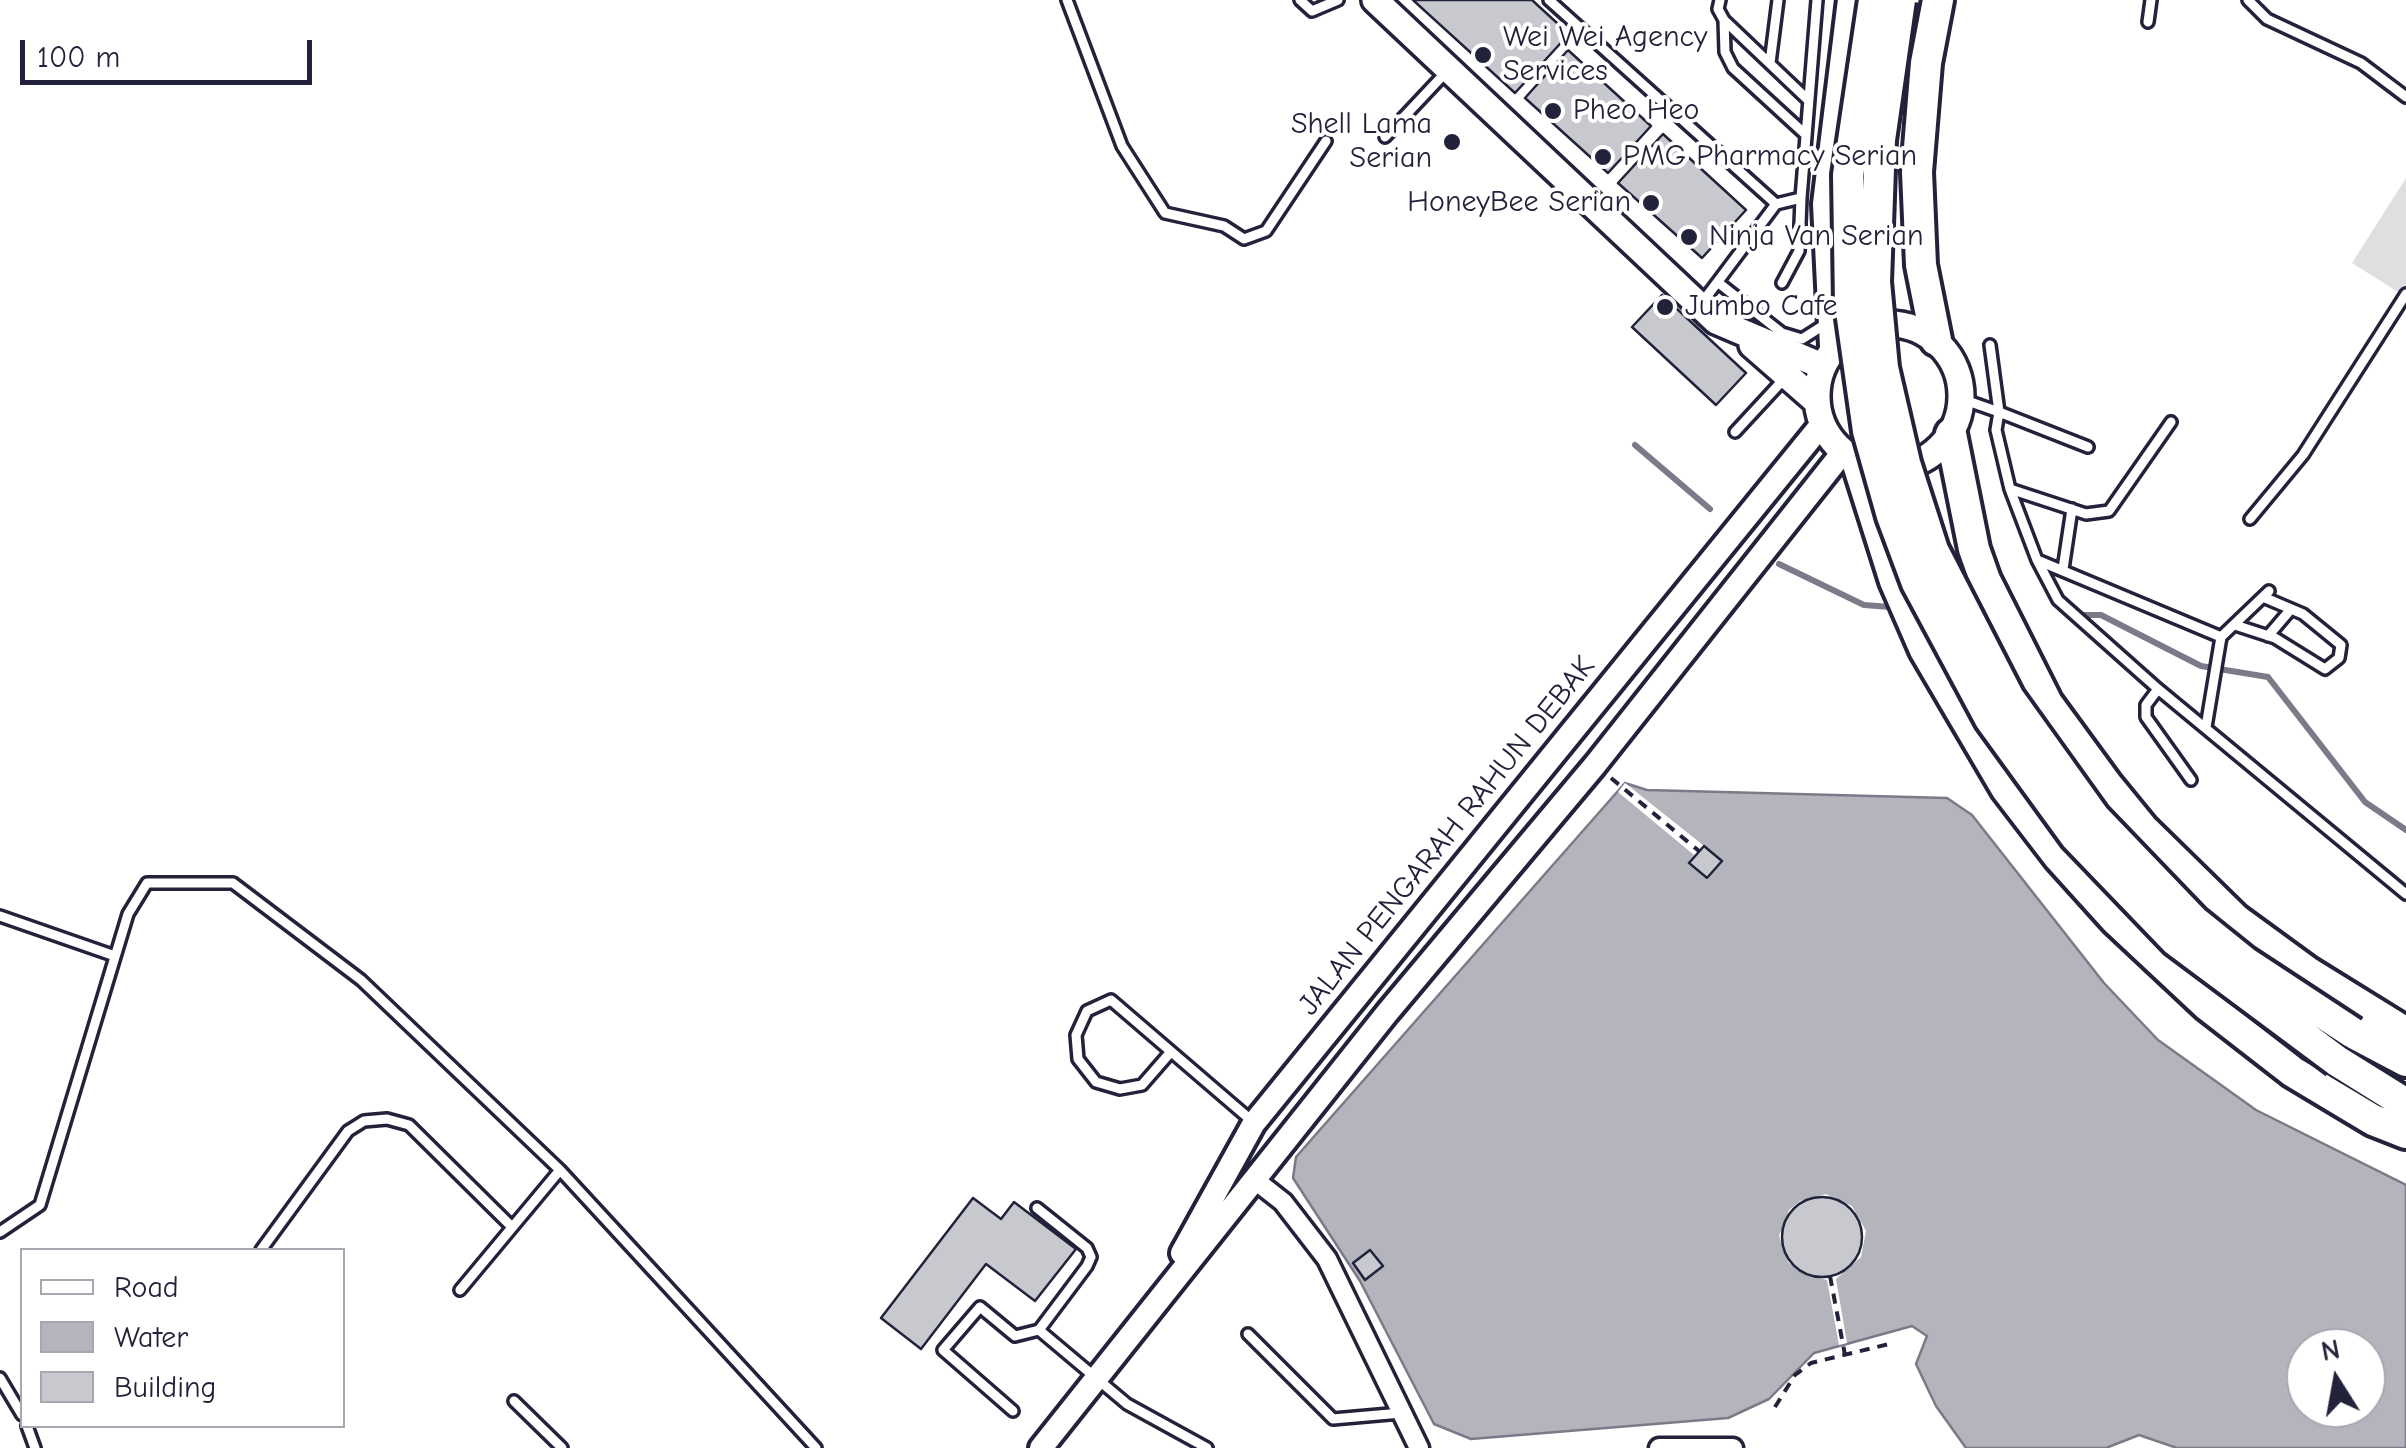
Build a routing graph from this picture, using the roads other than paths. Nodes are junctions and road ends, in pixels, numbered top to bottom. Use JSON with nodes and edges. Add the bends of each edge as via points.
{"nodes":[{"id":1,"x":1067,"y":0,"type":"edge"},
{"id":2,"x":1300,"y":0,"type":"edge"},
{"id":3,"x":1338,"y":0,"type":"edge"},
{"id":4,"x":1375,"y":0,"type":"edge"},
{"id":5,"x":1549,"y":0,"type":"edge"},
{"id":6,"x":1720,"y":0,"type":"edge"},
{"id":7,"x":1778,"y":0,"type":"edge"},
{"id":8,"x":1817,"y":0,"type":"edge"},
{"id":9,"x":1853,"y":0,"type":"edge"},
{"id":10,"x":1874,"y":0,"type":"edge"},
{"id":11,"x":1900,"y":0,"type":"edge"},
{"id":12,"x":1938,"y":0,"type":"edge"},
{"id":13,"x":2151,"y":0,"type":"edge"},
{"id":14,"x":2248,"y":0,"type":"edge"},
{"id":15,"x":1724,"y":20,"type":"junction"},
{"id":16,"x":2148,"y":22,"type":"dead end"},
{"id":17,"x":1770,"y":63,"type":"junction"},
{"id":18,"x":1448,"y":69,"type":"junction"},
{"id":19,"x":2406,"y":97,"type":"edge"},
{"id":20,"x":1807,"y":99,"type":"junction"},
{"id":21,"x":1805,"y":134,"type":"junction"},
{"id":22,"x":1385,"y":137,"type":"dead end"},
{"id":23,"x":1326,"y":141,"type":"dead end"},
{"id":24,"x":1802,"y":198,"type":"junction"},
{"id":25,"x":1776,"y":204,"type":"junction"},
{"id":26,"x":1782,"y":283,"type":"dead end"},
{"id":27,"x":1720,"y":284,"type":"junction"},
{"id":28,"x":2406,"y":294,"type":"edge"},
{"id":29,"x":1699,"y":306,"type":"junction"},
{"id":30,"x":1740,"y":334,"type":"junction"},
{"id":31,"x":1936,"y":340,"type":"junction"},
{"id":32,"x":1830,"y":343,"type":"junction"},
{"id":33,"x":1990,"y":346,"type":"dead end"},
{"id":34,"x":1787,"y":376,"type":"junction"},
{"id":35,"x":1962,"y":399,"type":"junction"},
{"id":36,"x":1999,"y":412,"type":"junction"},
{"id":37,"x":1819,"y":413,"type":"junction"},
{"id":38,"x":2171,"y":422,"type":"dead end"},
{"id":39,"x":1735,"y":432,"type":"dead end"},
{"id":40,"x":1951,"y":434,"type":"junction"},
{"id":41,"x":2088,"y":447,"type":"dead end"},
{"id":42,"x":1850,"y":456,"type":"junction"},
{"id":43,"x":2010,"y":490,"type":"junction"},
{"id":44,"x":2072,"y":509,"type":"junction"},
{"id":45,"x":2250,"y":519,"type":"dead end"},
{"id":46,"x":1974,"y":548,"type":"junction"},
{"id":47,"x":2037,"y":560,"type":"junction"},
{"id":48,"x":2063,"y":569,"type":"junction"},
{"id":49,"x":1895,"y":581,"type":"junction"},
{"id":50,"x":2291,"y":609,"type":"junction"},
{"id":51,"x":2235,"y":625,"type":"junction"},
{"id":52,"x":2268,"y":636,"type":"junction"},
{"id":53,"x":2221,"y":637,"type":"junction"},
{"id":54,"x":2158,"y":689,"type":"junction"},
{"id":55,"x":2206,"y":726,"type":"junction"},
{"id":56,"x":2191,"y":780,"type":"dead end"},
{"id":57,"x":2406,"y":894,"type":"edge"},
{"id":58,"x":0,"y":916,"type":"edge"},
{"id":59,"x":115,"y":956,"type":"junction"},
{"id":60,"x":2352,"y":1002,"type":"junction"},
{"id":61,"x":2406,"y":1025,"type":"edge"},
{"id":62,"x":2406,"y":1034,"type":"edge"},
{"id":63,"x":1169,"y":1054,"type":"junction"},
{"id":64,"x":2406,"y":1061,"type":"edge"},
{"id":65,"x":2406,"y":1104,"type":"edge"},
{"id":66,"x":2372,"y":1120,"type":"junction"},
{"id":67,"x":1254,"y":1123,"type":"junction"},
{"id":68,"x":2406,"y":1132,"type":"edge"},
{"id":69,"x":2406,"y":1144,"type":"edge"},
{"id":70,"x":560,"y":1170,"type":"junction"},
{"id":71,"x":1255,"y":1180,"type":"junction"},
{"id":72,"x":1037,"y":1208,"type":"dead end"},
{"id":73,"x":511,"y":1226,"type":"junction"},
{"id":74,"x":0,"y":1232,"type":"edge"},
{"id":75,"x":262,"y":1248,"type":"edge"},
{"id":76,"x":460,"y":1290,"type":"dead end"},
{"id":77,"x":1151,"y":1309,"type":"junction"},
{"id":78,"x":1039,"y":1330,"type":"junction"},
{"id":79,"x":1248,"y":1334,"type":"dead end"},
{"id":80,"x":0,"y":1378,"type":"edge"},
{"id":81,"x":1098,"y":1378,"type":"junction"},
{"id":82,"x":514,"y":1401,"type":"dead end"},
{"id":83,"x":1013,"y":1410,"type":"dead end"},
{"id":84,"x":20,"y":1413,"type":"edge"},
{"id":85,"x":1401,"y":1413,"type":"junction"},
{"id":86,"x":562,"y":1448,"type":"edge"},
{"id":87,"x":816,"y":1448,"type":"edge"},
{"id":88,"x":1042,"y":1448,"type":"edge"},
{"id":89,"x":1207,"y":1448,"type":"edge"},
{"id":90,"x":1419,"y":1448,"type":"edge"},
{"id":91,"x":1659,"y":1448,"type":"edge"},
{"id":92,"x":1733,"y":1448,"type":"edge"}],
"edges":[{"from":1,"to":23,"type":"lane","via":[[1122,146],[1165,213],[1224,226],[1244,238],[1266,231]]},
{"from":2,"to":3,"type":"lane","via":[[1312,11]]},
{"from":4,"to":18,"type":"main road"},
{"from":5,"to":25,"type":"lane"},
{"from":6,"to":15,"type":"lane"},
{"from":7,"to":17,"type":"lane"},
{"from":8,"to":20,"type":"lane"},
{"from":9,"to":32,"type":"highway","via":[[1828,204]]},
{"from":10,"to":65,"type":"highway","bridge":true,"via":[[1848,175],[1850,304],[1868,432],[1917,583],[1990,720],[2075,836],[2176,941]]},
{"from":11,"to":64,"type":"highway","bridge":true,"via":[[1880,140],[1875,282],[1883,368],[1904,464],[1933,550],[2009,698],[2095,818],[2194,920],[2245,962]]},
{"from":12,"to":31,"type":"highway","via":[[1917,172],[1922,265]]},
{"from":13,"to":16,"type":"lane"},
{"from":14,"to":19,"type":"lane","via":[[2267,20],[2361,64]]},
{"from":15,"to":17,"type":"lane"},
{"from":15,"to":21,"type":"lane","via":[[1733,68]]},
{"from":17,"to":20,"type":"lane"},
{"from":18,"to":22,"type":"lane"},
{"from":18,"to":29,"type":"main road"},
{"from":20,"to":21,"type":"lane"},
{"from":21,"to":24,"type":"lane"},
{"from":24,"to":25,"type":"lane"},
{"from":24,"to":26,"type":"lane","via":[[1798,251]]},
{"from":25,"to":27,"type":"lane"},
{"from":27,"to":29,"type":"lane"},
{"from":27,"to":32,"type":"lane","via":[[1771,328]]},
{"from":28,"to":45,"type":"lane","via":[[2303,455]]},
{"from":29,"to":30,"type":"main road"},
{"from":30,"to":32,"type":"main road"},
{"from":30,"to":34,"type":"main road"},
{"from":31,"to":32,"type":"main road","via":[[1919,329],[1880,324]]},
{"from":31,"to":35,"type":"main road","via":[[1960,377]]},
{"from":32,"to":37,"type":"main road"},
{"from":33,"to":36,"type":"lane"},
{"from":34,"to":37,"type":"main road"},
{"from":34,"to":39,"type":"lane"},
{"from":35,"to":36,"type":"lane"},
{"from":35,"to":40,"type":"main road"},
{"from":36,"to":41,"type":"lane"},
{"from":36,"to":43,"type":"lane","via":[[1996,430]]},
{"from":37,"to":42,"type":"main road"},
{"from":37,"to":67,"type":"street","name":"JALAN PENGARAH RAHUN DEBAK"},
{"from":38,"to":44,"type":"lane","via":[[2110,511]]},
{"from":40,"to":42,"type":"main road","via":[[1916,463],[1894,468]]},
{"from":40,"to":46,"type":"highway"},
{"from":42,"to":49,"type":"highway"},
{"from":42,"to":71,"type":"street","name":"JALAN PENGARAH RAHUN DEBAK","via":[[1726,599]]},
{"from":43,"to":44,"type":"lane"},
{"from":43,"to":47,"type":"lane"},
{"from":44,"to":48,"type":"lane"},
{"from":46,"to":49,"type":"highway","via":[[1939,534],[1918,538],[1902,554]]},
{"from":46,"to":60,"type":"highway","via":[[2047,703],[2107,786],[2235,918]]},
{"from":47,"to":48,"type":"lane"},
{"from":47,"to":54,"type":"lane","via":[[2058,600]]},
{"from":48,"to":53,"type":"lane"},
{"from":49,"to":66,"type":"highway","via":[[1964,721],[2059,857],[2208,1006],[2293,1072]]},
{"from":50,"to":51,"type":"lane","via":[[2266,594]]},
{"from":50,"to":52,"type":"lane"},
{"from":50,"to":52,"type":"lane","via":[[2342,645],[2339,658],[2325,669]]},
{"from":51,"to":52,"type":"lane"},
{"from":51,"to":53,"type":"lane"},
{"from":53,"to":55,"type":"lane"},
{"from":54,"to":55,"type":"lane"},
{"from":54,"to":56,"type":"lane","via":[[2146,717]]},
{"from":55,"to":57,"type":"lane"},
{"from":58,"to":59,"type":"lane"},
{"from":59,"to":70,"type":"lane","via":[[147,883],[233,883],[361,980]]},
{"from":59,"to":74,"type":"lane","via":[[40,1205]]},
{"from":60,"to":61,"type":"lane"},
{"from":60,"to":62,"type":"highway"},
{"from":63,"to":63,"type":"lane","via":[[1111,1000],[1087,1011],[1076,1035],[1078,1059],[1096,1082],[1120,1089],[1142,1085]]},
{"from":63,"to":67,"type":"lane"},
{"from":66,"to":68,"type":"highway"},
{"from":66,"to":69,"type":"street"},
{"from":67,"to":77,"type":"street","name":"JALAN PENGARAH RAHUN DEBAK"},
{"from":70,"to":73,"type":"lane"},
{"from":70,"to":87,"type":"lane"},
{"from":71,"to":77,"type":"street","name":"JALAN PENGARAH RAHUN DEBAK"},
{"from":71,"to":85,"type":"street","via":[[1284,1202],[1327,1259]]},
{"from":72,"to":78,"type":"lane","via":[[1091,1258]]},
{"from":73,"to":75,"type":"lane","via":[[408,1125],[364,1121],[348,1130]]},
{"from":73,"to":76,"type":"lane"},
{"from":77,"to":81,"type":"street","name":"JALAN PENGARAH RAHUN DEBAK"},
{"from":78,"to":81,"type":"lane"},
{"from":78,"to":83,"type":"lane","via":[[1015,1336],[980,1307],[944,1344],[945,1356]]},
{"from":79,"to":85,"type":"lane","via":[[1333,1418]]},
{"from":80,"to":84,"type":"lane"},
{"from":81,"to":88,"type":"street","name":"JALAN PENGARAH RAHUN DEBAK"},
{"from":81,"to":89,"type":"lane","via":[[1127,1404]]},
{"from":82,"to":86,"type":"lane"},
{"from":85,"to":90,"type":"street"},
{"from":91,"to":92,"type":"street"}]}
